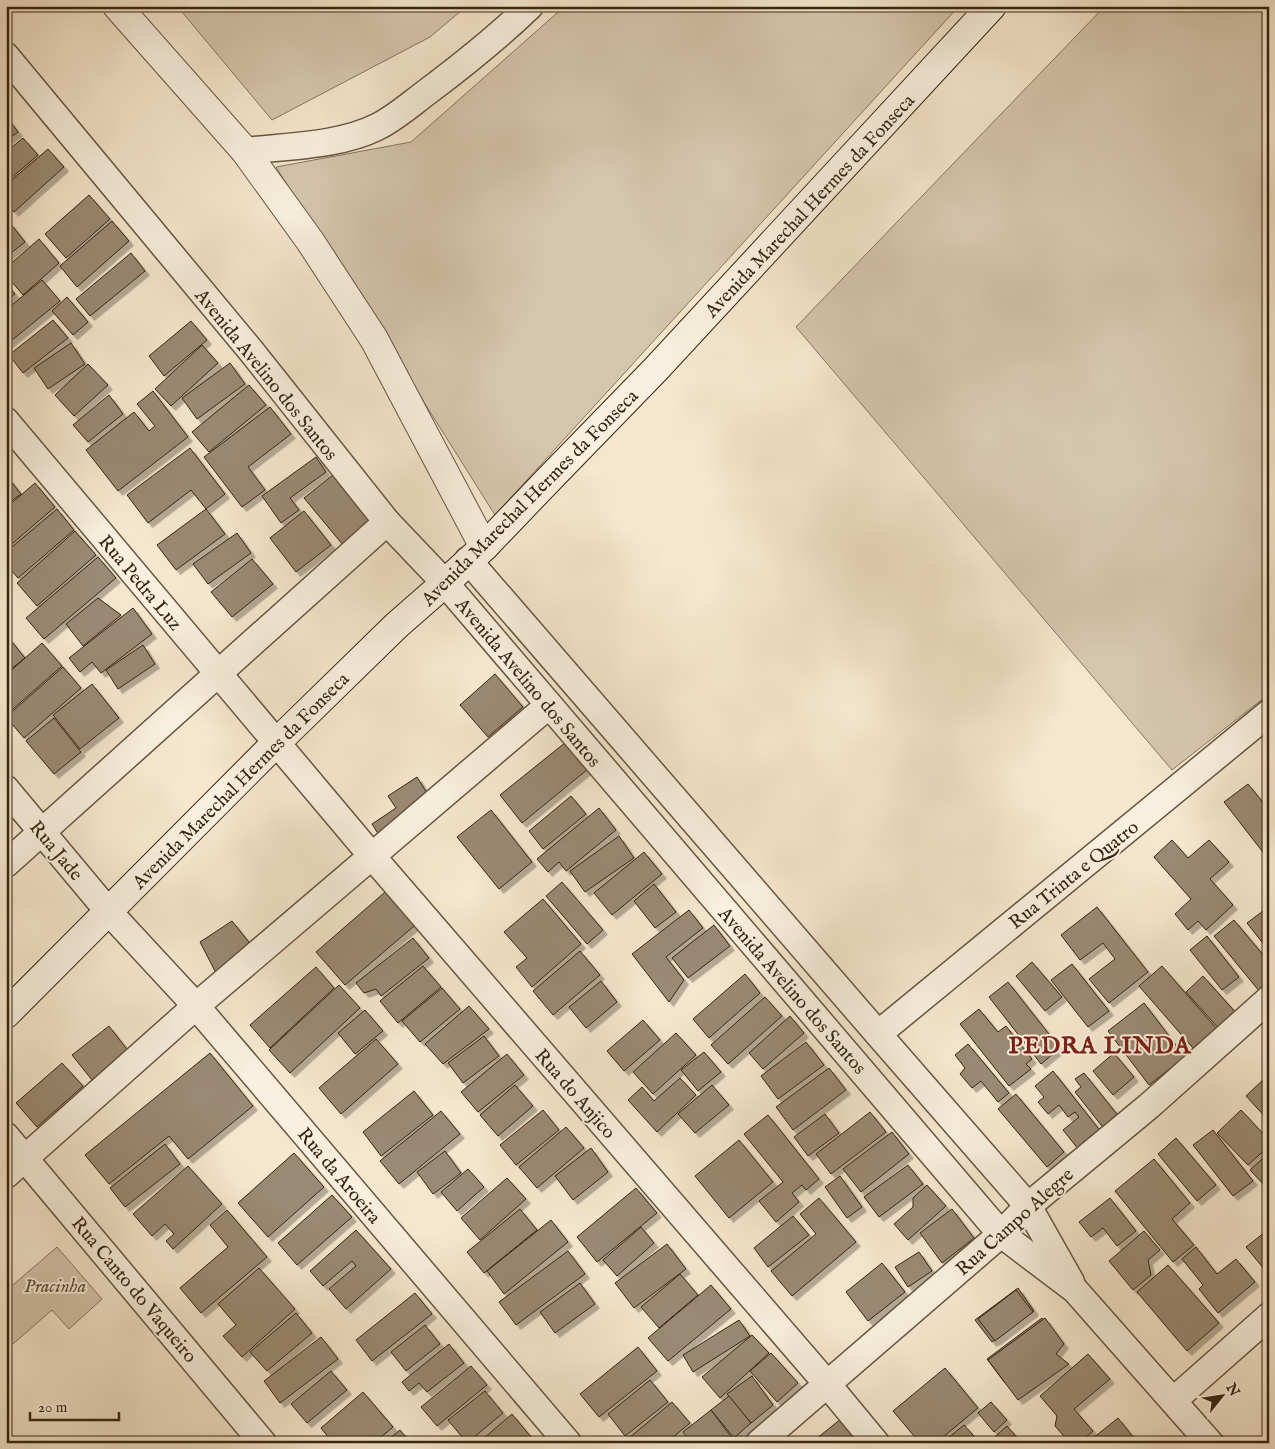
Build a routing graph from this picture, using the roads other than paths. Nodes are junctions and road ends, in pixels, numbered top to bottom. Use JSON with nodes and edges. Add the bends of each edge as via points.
{"nodes":[{"id":1,"x":117,"y":6,"type":"edge"},
{"id":2,"x":530,"y":6,"type":"edge"},
{"id":3,"x":992,"y":6,"type":"edge"},
{"id":4,"x":6,"y":56,"type":"edge"},
{"id":5,"x":245,"y":151,"type":"junction"},
{"id":6,"x":6,"y":422,"type":"edge"},
{"id":7,"x":387,"y":522,"type":"junction"},
{"id":8,"x":476,"y":553,"type":"junction"},
{"id":9,"x":445,"y":583,"type":"junction"},
{"id":10,"x":218,"y":673,"type":"junction"},
{"id":11,"x":549,"y":705,"type":"junction"},
{"id":12,"x":1269,"y":712,"type":"edge"},
{"id":13,"x":276,"y":742,"type":"junction"},
{"id":14,"x":6,"y":789,"type":"edge"},
{"id":15,"x":41,"y":831,"type":"junction"},
{"id":16,"x":371,"y":855,"type":"junction"},
{"id":17,"x":6,"y":864,"type":"edge"},
{"id":18,"x":108,"y":911,"type":"junction"},
{"id":19,"x":1269,"y":999,"type":"edge"},
{"id":20,"x":196,"y":1006,"type":"junction"},
{"id":21,"x":6,"y":1014,"type":"edge"},
{"id":22,"x":878,"y":1034,"type":"junction"},
{"id":23,"x":6,"y":1136,"type":"edge"},
{"id":24,"x":16,"y":1167,"type":"edge"},
{"id":25,"x":1028,"y":1206,"type":"junction"},
{"id":26,"x":1001,"y":1234,"type":"junction"},
{"id":27,"x":1075,"y":1290,"type":"junction"},
{"id":28,"x":1269,"y":1316,"type":"edge"},
{"id":29,"x":828,"y":1385,"type":"junction"},
{"id":30,"x":1174,"y":1400,"type":"junction"},
{"id":31,"x":263,"y":1443,"type":"edge"},
{"id":32,"x":568,"y":1443,"type":"edge"},
{"id":33,"x":759,"y":1443,"type":"edge"},
{"id":34,"x":876,"y":1443,"type":"edge"},
{"id":35,"x":1210,"y":1443,"type":"edge"}],
"edges":[{"from":1,"to":5,"type":"main road"},
{"from":2,"to":5,"type":"street","via":[[460,67],[377,127],[343,139]]},
{"from":3,"to":8,"type":"main road","name":"Avenida Marechal Hermes da Fonseca","via":[[656,369]]},
{"from":4,"to":7,"type":"street","name":"Avenida Avelino dos Santos","via":[[246,345]]},
{"from":5,"to":8,"type":"main road","via":[[310,241],[374,340],[398,382]]},
{"from":6,"to":10,"type":"street","name":"Rua Pedra Luz"},
{"from":7,"to":9,"type":"street","name":"Avenida Avelino dos Santos"},
{"from":7,"to":10,"type":"street"},
{"from":8,"to":9,"type":"main road","name":"Avenida Marechal Hermes da Fonseca"},
{"from":8,"to":22,"type":"street","name":"Avenida Avelino dos Santos"},
{"from":9,"to":11,"type":"street","name":"Avenida Avelino dos Santos"},
{"from":9,"to":13,"type":"main road","name":"Avenida Marechal Hermes da Fonseca"},
{"from":10,"to":13,"type":"street","name":"Rua Pedra Luz"},
{"from":10,"to":15,"type":"street"},
{"from":11,"to":16,"type":"street"},
{"from":11,"to":26,"type":"street","name":"Avenida Avelino dos Santos"},
{"from":12,"to":22,"type":"street","name":"Rua Trinta e Quatro"},
{"from":13,"to":16,"type":"street","name":"Rua do Anjico"},
{"from":13,"to":18,"type":"main road","name":"Avenida Marechal Hermes da Fonseca"},
{"from":14,"to":15,"type":"street","name":"Rua Jade"},
{"from":15,"to":17,"type":"street"},
{"from":15,"to":18,"type":"street","name":"Rua Jade"},
{"from":16,"to":20,"type":"street"},
{"from":16,"to":29,"type":"street","name":"Rua do Anjico"},
{"from":18,"to":20,"type":"street","name":"Rua da Aroeira"},
{"from":18,"to":21,"type":"main road","name":"Avenida Marechal Hermes da Fonseca"},
{"from":19,"to":25,"type":"street","name":"Rua Campo Alegre","via":[[1149,1106]]},
{"from":20,"to":24,"type":"street"},
{"from":20,"to":32,"type":"street","name":"Rua da Aroeira"},
{"from":22,"to":25,"type":"street","name":"Avenida Avelino dos Santos"},
{"from":23,"to":24,"type":"street","name":"Rua Canto do Vaqueiro"},
{"from":24,"to":31,"type":"street","name":"Rua Canto do Vaqueiro"},
{"from":25,"to":26,"type":"street","name":"Rua Campo Alegre"},
{"from":25,"to":27,"type":"street","name":"Avenida Avelino dos Santos"},
{"from":26,"to":27,"type":"street","name":"Avenida Avelino dos Santos"},
{"from":26,"to":29,"type":"street","name":"Rua Campo Alegre"},
{"from":27,"to":30,"type":"street"},
{"from":28,"to":30,"type":"street"},
{"from":29,"to":33,"type":"street","name":"Rua Campo Alegre"},
{"from":29,"to":34,"type":"street","name":"Rua do Anjico"},
{"from":30,"to":35,"type":"street"}]}
